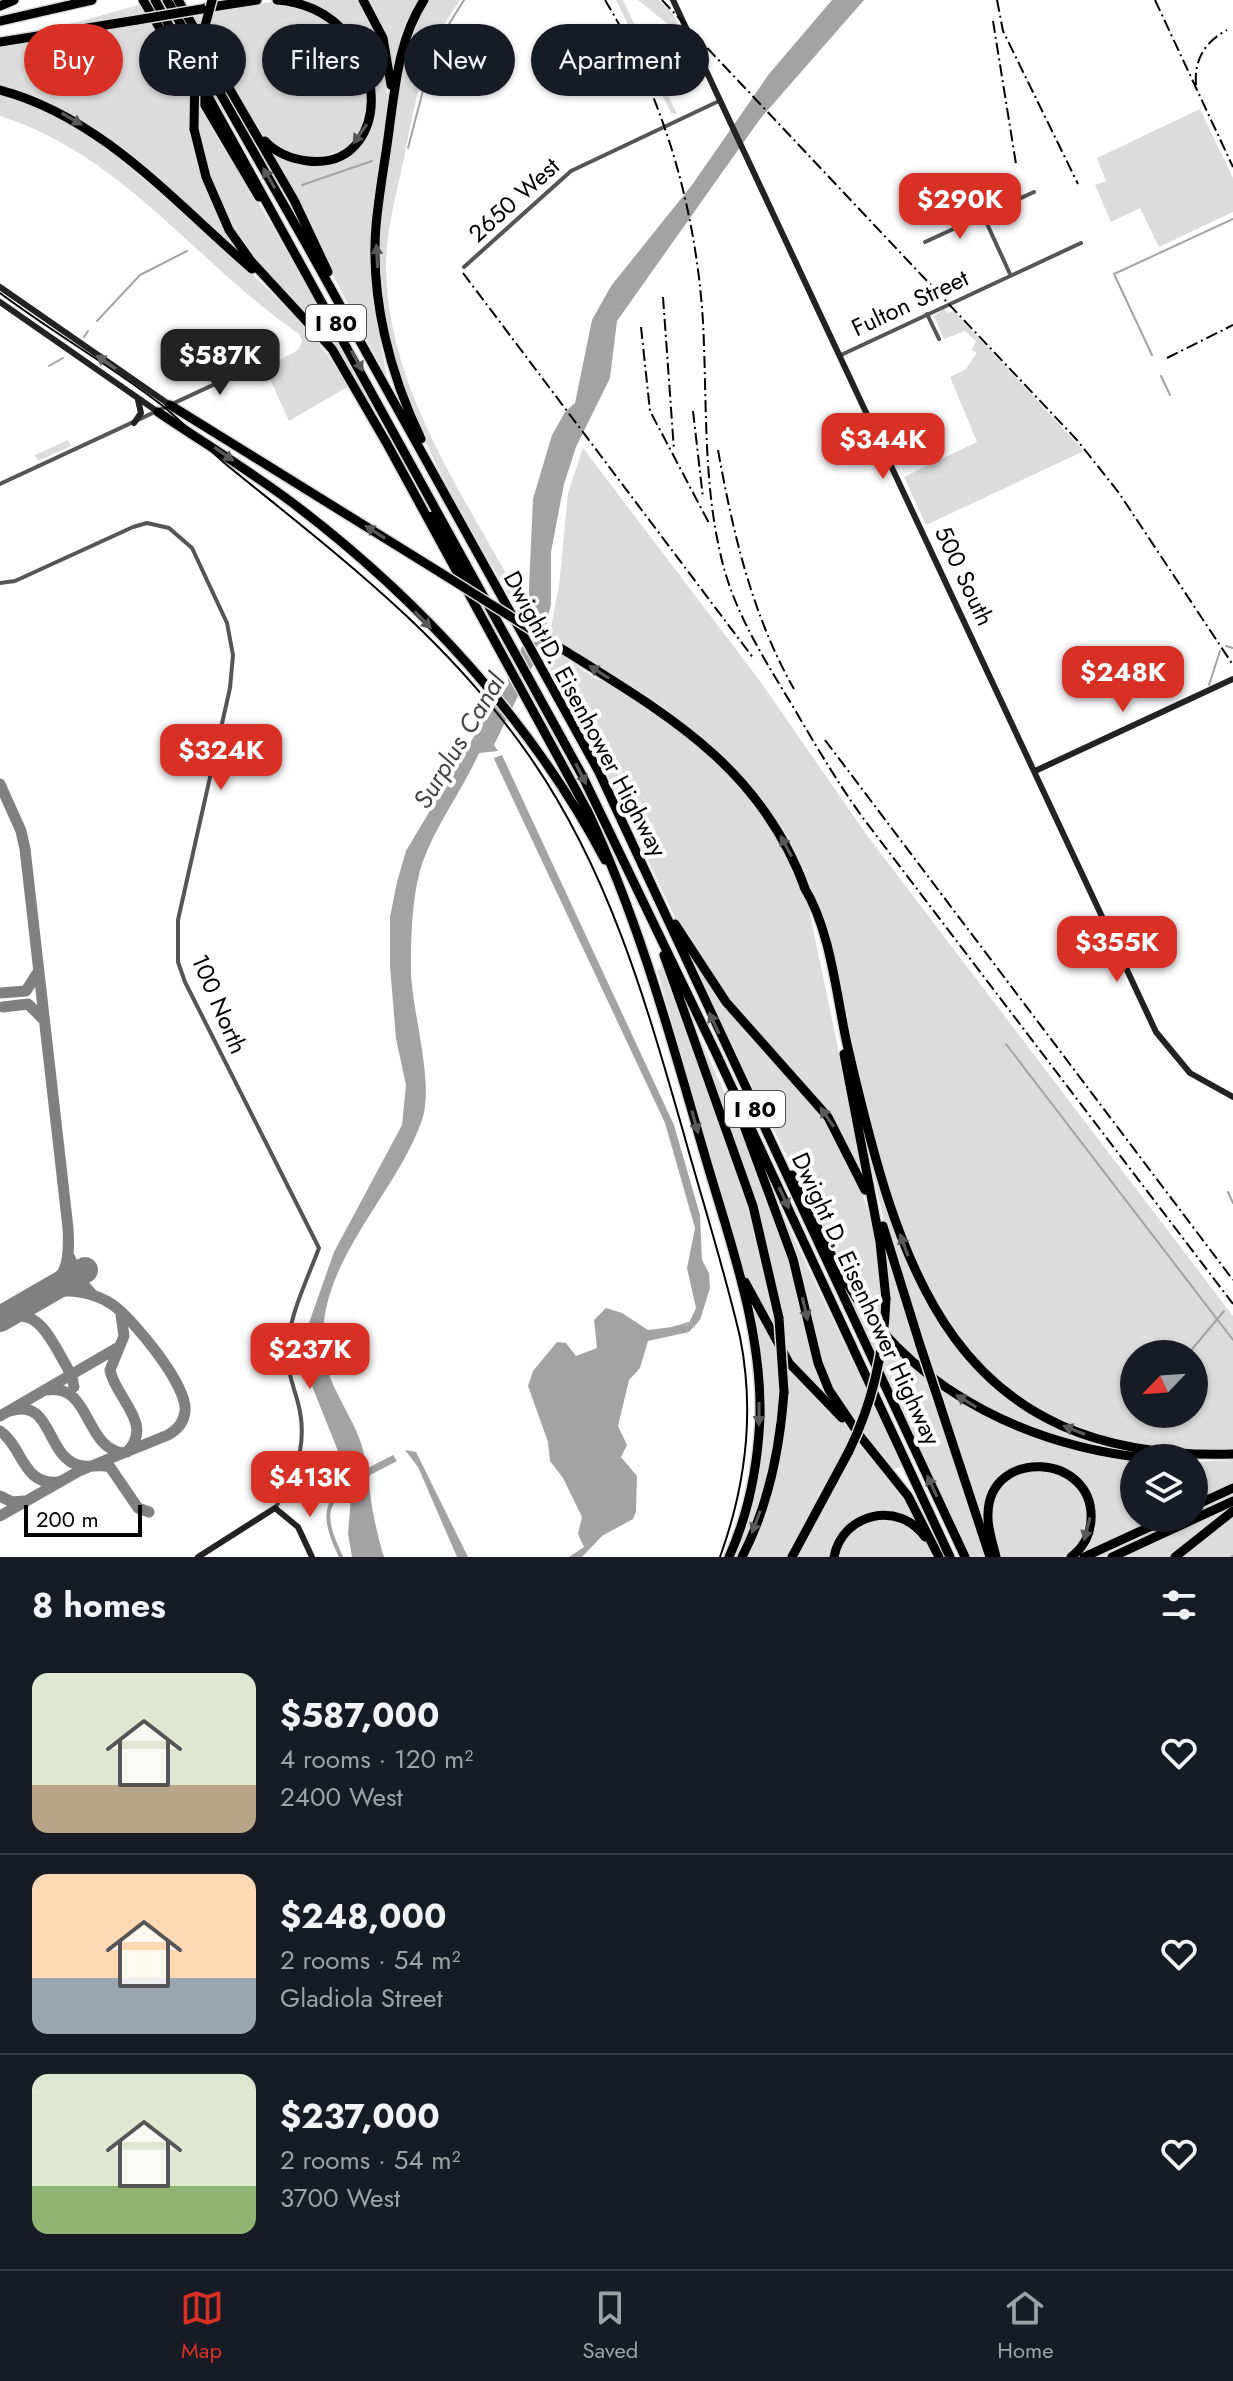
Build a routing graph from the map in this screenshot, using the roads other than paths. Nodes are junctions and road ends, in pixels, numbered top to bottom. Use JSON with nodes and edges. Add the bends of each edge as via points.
{"nodes":[{"id":1,"x":14,"y":0,"type":"edge"},
{"id":2,"x":67,"y":0,"type":"edge"},
{"id":3,"x":92,"y":0,"type":"edge"},
{"id":4,"x":143,"y":0,"type":"edge"},
{"id":5,"x":155,"y":0,"type":"edge"},
{"id":6,"x":167,"y":0,"type":"edge"},
{"id":7,"x":178,"y":0,"type":"edge"},
{"id":8,"x":212,"y":0,"type":"edge"},
{"id":9,"x":257,"y":0,"type":"edge"},
{"id":10,"x":277,"y":0,"type":"edge"},
{"id":11,"x":363,"y":0,"type":"edge"},
{"id":12,"x":424,"y":0,"type":"edge"},
{"id":13,"x":673,"y":0,"type":"edge"},
{"id":14,"x":0,"y":6,"type":"edge"},
{"id":15,"x":0,"y":18,"type":"edge"},
{"id":16,"x":0,"y":42,"type":"edge"},
{"id":17,"x":0,"y":90,"type":"edge"},
{"id":18,"x":719,"y":101,"type":"junction"},
{"id":19,"x":244,"y":111,"type":"junction"},
{"id":20,"x":391,"y":116,"type":"junction"},
{"id":21,"x":1034,"y":192,"type":"dead end"},
{"id":22,"x":983,"y":215,"type":"junction"},
{"id":23,"x":925,"y":242,"type":"dead end"},
{"id":24,"x":1081,"y":243,"type":"dead end"},
{"id":25,"x":305,"y":266,"type":"junction"},
{"id":26,"x":464,"y":267,"type":"dead end"},
{"id":27,"x":1011,"y":275,"type":"junction"},
{"id":28,"x":0,"y":287,"type":"edge"},
{"id":29,"x":0,"y":302,"type":"edge"},
{"id":30,"x":294,"y":305,"type":"junction"},
{"id":31,"x":927,"y":314,"type":"junction"},
{"id":32,"x":939,"y":339,"type":"dead end"},
{"id":33,"x":362,"y":344,"type":"junction"},
{"id":34,"x":841,"y":355,"type":"junction"},
{"id":35,"x":258,"y":364,"type":"dead end"},
{"id":36,"x":136,"y":397,"type":"junction"},
{"id":37,"x":170,"y":405,"type":"junction"},
{"id":38,"x":158,"y":412,"type":"junction"},
{"id":39,"x":134,"y":423,"type":"junction"},
{"id":40,"x":385,"y":440,"type":"junction"},
{"id":41,"x":0,"y":484,"type":"edge"},
{"id":42,"x":457,"y":515,"type":"junction"},
{"id":43,"x":0,"y":583,"type":"edge"},
{"id":44,"x":515,"y":648,"type":"junction"},
{"id":45,"x":1233,"y":679,"type":"edge"},
{"id":46,"x":1035,"y":771,"type":"junction"},
{"id":47,"x":642,"y":866,"type":"junction"},
{"id":48,"x":804,"y":887,"type":"junction"},
{"id":49,"x":645,"y":903,"type":"junction"},
{"id":50,"x":650,"y":966,"type":"junction"},
{"id":51,"x":715,"y":1051,"type":"junction"},
{"id":52,"x":733,"y":1063,"type":"junction"},
{"id":53,"x":1233,"y":1097,"type":"edge"},
{"id":54,"x":855,"y":1110,"type":"junction"},
{"id":55,"x":874,"y":1212,"type":"junction"},
{"id":56,"x":729,"y":1237,"type":"junction"},
{"id":57,"x":858,"y":1433,"type":"junction"},
{"id":58,"x":1120,"y":1453,"type":"edge"},
{"id":59,"x":1233,"y":1456,"type":"edge"},
{"id":60,"x":1208,"y":1459,"type":"edge"},
{"id":61,"x":1233,"y":1488,"type":"edge"},
{"id":62,"x":1208,"y":1500,"type":"edge"},
{"id":63,"x":1233,"y":1501,"type":"edge"},
{"id":64,"x":275,"y":1508,"type":"junction"},
{"id":65,"x":1233,"y":1511,"type":"edge"},
{"id":66,"x":263,"y":1518,"type":"junction"},
{"id":67,"x":290,"y":1519,"type":"junction"},
{"id":68,"x":1138,"y":1532,"type":"edge"},
{"id":69,"x":198,"y":1557,"type":"edge"},
{"id":70,"x":312,"y":1557,"type":"edge"},
{"id":71,"x":729,"y":1557,"type":"edge"},
{"id":72,"x":742,"y":1557,"type":"edge"},
{"id":73,"x":792,"y":1557,"type":"edge"},
{"id":74,"x":834,"y":1557,"type":"edge"},
{"id":75,"x":938,"y":1557,"type":"edge"},
{"id":76,"x":950,"y":1557,"type":"edge"},
{"id":77,"x":965,"y":1557,"type":"edge"},
{"id":78,"x":990,"y":1557,"type":"edge"},
{"id":79,"x":996,"y":1557,"type":"edge"},
{"id":80,"x":1071,"y":1557,"type":"edge"},
{"id":81,"x":1084,"y":1557,"type":"edge"},
{"id":82,"x":1112,"y":1557,"type":"edge"},
{"id":83,"x":1175,"y":1557,"type":"edge"}],
"edges":[{"from":1,"to":14,"type":"highway"},
{"from":2,"to":15,"type":"highway"},
{"from":3,"to":15,"type":"highway"},
{"from":4,"to":25,"type":"highway"},
{"from":5,"to":25,"type":"highway","name":"Dwight D. Eisenhower Highway","number":"I 80"},
{"from":33,"to":6,"type":"highway","name":"Dwight D. Eisenhower Highway","number":"I 80","one_way":true},
{"from":7,"to":19,"type":"highway"},
{"from":8,"to":30,"type":"highway","bridge":true,"via":[[195,63],[194,129],[206,177],[229,230]]},
{"from":9,"to":16,"type":"highway","bridge":true},
{"from":10,"to":19,"type":"highway","one_way":true,"via":[[316,10],[347,33],[371,82],[370,117],[349,148],[315,161],[277,152]]},
{"from":11,"to":20,"type":"highway","via":[[386,51]]},
{"from":12,"to":20,"type":"highway","via":[[402,49]]},
{"from":13,"to":18,"type":"street","name":"500 South"},
{"from":17,"to":30,"type":"highway","one_way":true,"via":[[60,112],[104,140]]},
{"from":18,"to":26,"type":"street","name":"2650 West","via":[[566,174]]},
{"from":18,"to":34,"type":"street","name":"500 South"},
{"from":19,"to":33,"type":"highway","via":[[294,200]]},
{"from":42,"to":20,"type":"highway","one_way":true,"via":[[406,406],[381,317],[376,228]]},
{"from":21,"to":22,"type":"street"},
{"from":22,"to":23,"type":"street"},
{"from":22,"to":27,"type":"street"},
{"from":24,"to":27,"type":"street","name":"Fulton Street"},
{"from":25,"to":44,"type":"highway","name":"Dwight D. Eisenhower Highway","number":"I 80","one_way":true},
{"from":27,"to":31,"type":"street","name":"Fulton Street"},
{"from":37,"to":28,"type":"street","one_way":true},
{"from":29,"to":36,"type":"street"},
{"from":30,"to":40,"type":"highway","via":[[332,349]]},
{"from":31,"to":32,"type":"street"},
{"from":31,"to":34,"type":"street","name":"Fulton Street"},
{"from":33,"to":42,"type":"highway","name":"Dwight D. Eisenhower Highway","number":"I 80"},
{"from":34,"to":46,"type":"street","name":"500 South"},
{"from":35,"to":37,"type":"street"},
{"from":36,"to":38,"type":"street"},
{"from":36,"to":39,"type":"street","via":[[141,413]]},
{"from":37,"to":38,"type":"street"},
{"from":48,"to":37,"type":"highway","one_way":true,"bridge":true,"via":[[771,820],[721,758],[676,721]]},
{"from":38,"to":39,"type":"street"},
{"from":38,"to":50,"type":"highway","one_way":true,"via":[[295,505],[363,561],[491,691],[549,765],[587,826]]},
{"from":39,"to":41,"type":"street"},
{"from":40,"to":44,"type":"highway","via":[[496,626]]},
{"from":40,"to":50,"type":"highway","via":[[614,867]]},
{"from":42,"to":47,"type":"highway","name":"Dwight D. Eisenhower Highway","number":"I 80","via":[[599,772]]},
{"from":43,"to":64,"type":"street","name":"100 North","via":[[147,523],[176,532],[198,561],[227,623],[233,670],[178,920],[178,962],[319,1248],[288,1343],[287,1363],[303,1437],[297,1464]]},
{"from":44,"to":49,"type":"highway","name":"Dwight D. Eisenhower Highway","number":"I 80","one_way":true},
{"from":45,"to":46,"type":"street"},
{"from":46,"to":53,"type":"street","name":"500 South","via":[[1160,1040],[1190,1073]]},
{"from":52,"to":47,"type":"highway","name":"Dwight D. Eisenhower Highway","number":"I 80","one_way":true},
{"from":55,"to":47,"type":"highway","one_way":true,"via":[[828,1117],[699,966]]},
{"from":48,"to":54,"type":"highway"},
{"from":59,"to":48,"type":"highway","one_way":true,"via":[[1151,1451],[1075,1431],[1000,1386],[949,1332],[916,1275],[884,1184],[821,928]]},
{"from":49,"to":51,"type":"highway","name":"Dwight D. Eisenhower Highway","number":"I 80"},
{"from":49,"to":72,"type":"highway","one_way":true,"bridge":true,"via":[[735,1152],[779,1318],[784,1392],[776,1458]]},
{"from":50,"to":56,"type":"highway","one_way":true},
{"from":51,"to":57,"type":"highway","one_way":true,"via":[[793,1259],[818,1363]]},
{"from":51,"to":76,"type":"highway","name":"Dwight D. Eisenhower Highway","number":"I 80","one_way":true},
{"from":58,"to":52,"type":"highway","one_way":true,"via":[[1007,1422],[959,1397],[907,1357],[849,1286]]},
{"from":77,"to":52,"type":"highway","name":"Dwight D. Eisenhower Highway","number":"I 80","one_way":true},
{"from":54,"to":55,"type":"highway"},
{"from":54,"to":78,"type":"highway","bridge":true,"via":[[888,1247]]},
{"from":55,"to":73,"type":"highway","bridge":true,"via":[[886,1299],[876,1381],[849,1451]]},
{"from":56,"to":57,"type":"highway","via":[[758,1310],[789,1363]]},
{"from":56,"to":71,"type":"highway","one_way":true,"via":[[753,1336],[760,1414],[747,1509]]},
{"from":57,"to":75,"type":"highway","via":[[908,1496]]},
{"from":59,"to":60,"type":"highway"},
{"from":61,"to":62,"type":"highway"},
{"from":63,"to":82,"type":"highway"},
{"from":64,"to":66,"type":"street"},
{"from":64,"to":67,"type":"street"},
{"from":65,"to":83,"type":"highway"},
{"from":66,"to":67,"type":"street"},
{"from":66,"to":69,"type":"street"},
{"from":67,"to":70,"type":"street"},
{"from":68,"to":81,"type":"highway"},
{"from":74,"to":75,"type":"highway","via":[[852,1526],[890,1514],[921,1531]]},
{"from":79,"to":80,"type":"highway","one_way":true,"via":[[988,1514],[993,1492],[1008,1475],[1033,1465],[1062,1470],[1086,1493],[1090,1526]]}]}
